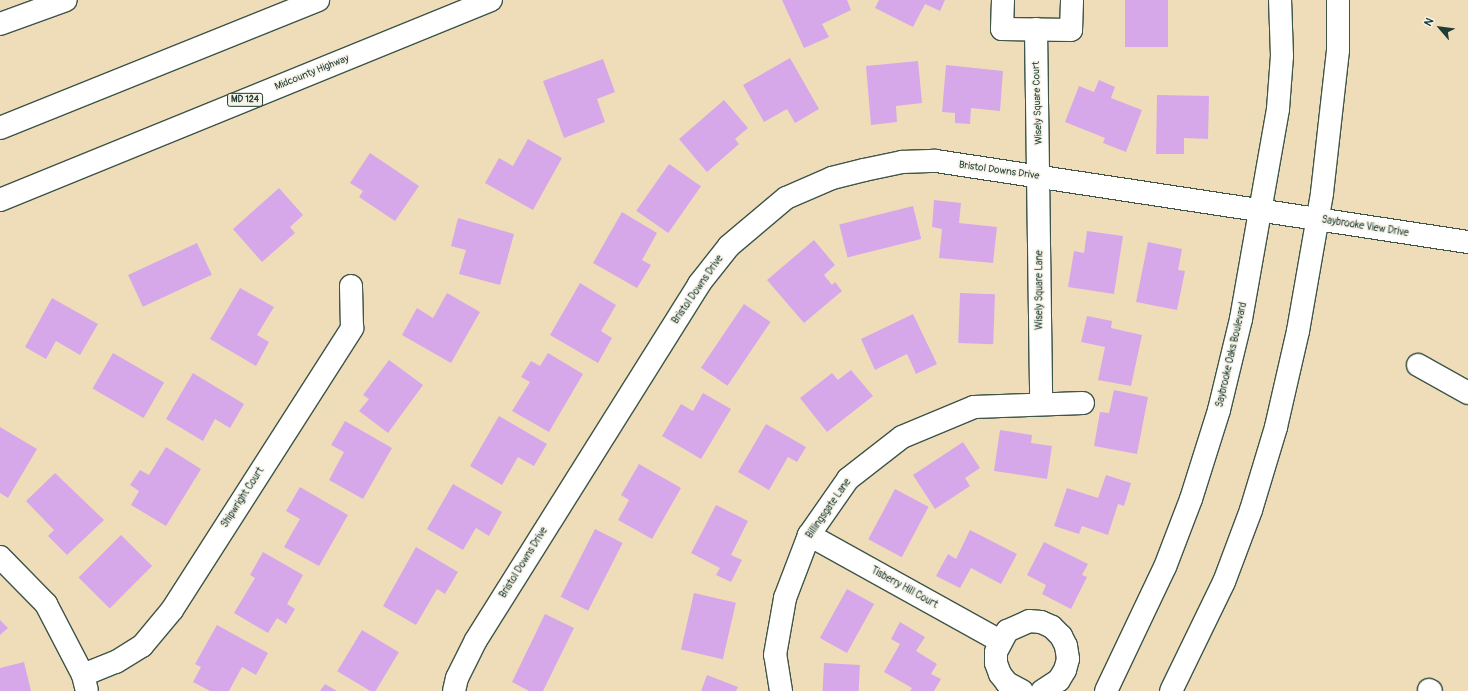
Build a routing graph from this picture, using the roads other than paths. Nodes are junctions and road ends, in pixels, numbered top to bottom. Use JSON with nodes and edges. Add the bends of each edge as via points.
{"nodes":[{"id":1,"x":66,"y":0,"type":"edge"},
{"id":2,"x":318,"y":0,"type":"edge"},
{"id":3,"x":490,"y":0,"type":"edge"},
{"id":4,"x":1003,"y":0,"type":"edge"},
{"id":5,"x":1072,"y":0,"type":"edge"},
{"id":6,"x":1280,"y":0,"type":"edge"},
{"id":7,"x":1338,"y":0,"type":"edge"},
{"id":8,"x":0,"y":24,"type":"edge"},
{"id":9,"x":1036,"y":29,"type":"junction"},
{"id":10,"x":0,"y":128,"type":"edge"},
{"id":11,"x":1040,"y":177,"type":"junction"},
{"id":12,"x":0,"y":200,"type":"edge"},
{"id":13,"x":1262,"y":211,"type":"junction"},
{"id":14,"x":1318,"y":220,"type":"junction"},
{"id":15,"x":1468,"y":242,"type":"edge"},
{"id":16,"x":351,"y":286,"type":"dead end"},
{"id":17,"x":1418,"y":365,"type":"dead end"},
{"id":18,"x":1468,"y":393,"type":"edge"},
{"id":19,"x":1041,"y":403,"type":"junction"},
{"id":20,"x":1083,"y":403,"type":"dead end"},
{"id":21,"x":809,"y":535,"type":"junction"},
{"id":22,"x":0,"y":557,"type":"edge"},
{"id":23,"x":1000,"y":641,"type":"junction"},
{"id":24,"x":85,"y":683,"type":"edge"},
{"id":25,"x":454,"y":691,"type":"edge"},
{"id":26,"x":781,"y":691,"type":"edge"},
{"id":27,"x":1022,"y":691,"type":"edge"},
{"id":28,"x":1042,"y":691,"type":"edge"},
{"id":29,"x":1106,"y":691,"type":"edge"},
{"id":30,"x":1171,"y":691,"type":"edge"}],
"edges":[{"from":1,"to":8,"type":"street"},
{"from":2,"to":10,"type":"street"},
{"from":3,"to":12,"type":"street","name":"Midcounty Highway","number":"MD 124"},
{"from":4,"to":9,"type":"street","via":[[1002,28]]},
{"from":5,"to":9,"type":"street","via":[[1071,30]]},
{"from":6,"to":13,"type":"street","name":"Saybrooke Oaks Boulevard","via":[[1282,56],[1278,109]]},
{"from":7,"to":14,"type":"street","via":[[1338,50]]},
{"from":9,"to":11,"type":"street","name":"Wisely Square Court"},
{"from":11,"to":13,"type":"street","name":"Bristol Downs Drive"},
{"from":11,"to":19,"type":"street","name":"Wisely Square Lane"},
{"from":11,"to":25,"type":"street","name":"Bristol Downs Drive","via":[[936,162],[902,162],[832,178],[786,198],[754,222],[729,246],[700,284],[476,640],[457,678]]},
{"from":13,"to":14,"type":"street","name":"Saybrooke View Drive"},
{"from":13,"to":29,"type":"street","name":"Saybrooke Oaks Boulevard","via":[[1241,319],[1219,410],[1191,499],[1165,567]]},
{"from":14,"to":15,"type":"street","name":"Saybrooke View Drive"},
{"from":14,"to":30,"type":"street","via":[[1298,330],[1276,426],[1251,510],[1224,582]]},
{"from":16,"to":24,"type":"street","name":"Shipwright Court","via":[[352,328],[172,610],[142,646]]},
{"from":17,"to":18,"type":"street"},
{"from":19,"to":20,"type":"street","name":"Billingsgate Lane"},
{"from":19,"to":21,"type":"street","name":"Billingsgate Lane","via":[[974,407],[902,437],[848,479]]},
{"from":21,"to":23,"type":"street","name":"Tisberry Hill Court"},
{"from":21,"to":26,"type":"street","name":"Billingsgate Lane","via":[[785,598],[775,655]]},
{"from":22,"to":24,"type":"street","via":[[46,604]]},
{"from":23,"to":27,"type":"street","via":[[996,663],[1000,674],[1007,683]]},
{"from":23,"to":28,"type":"street","via":[[1007,631],[1029,621],[1052,627],[1061,636],[1068,659],[1065,670],[1059,680]]}]}
